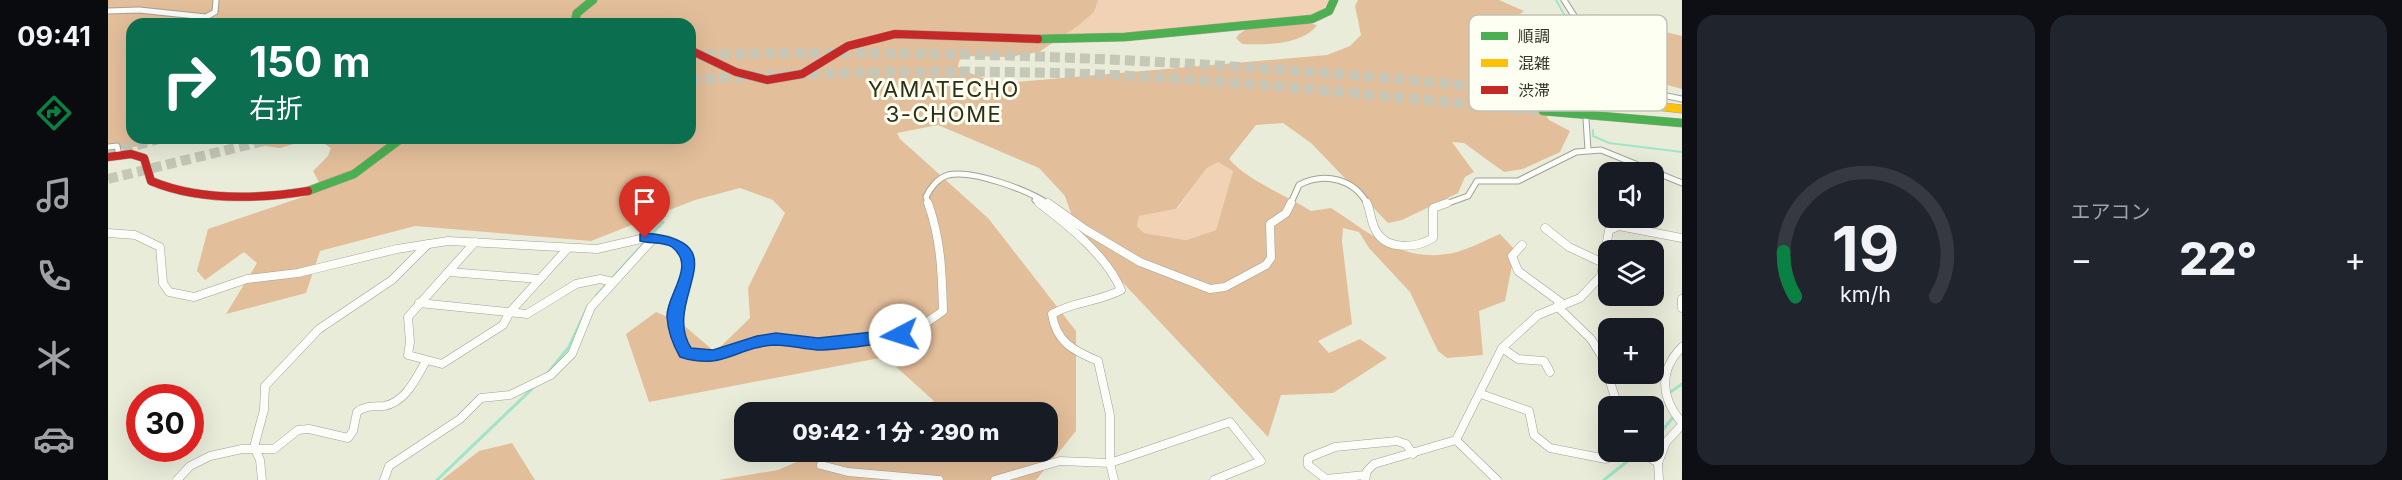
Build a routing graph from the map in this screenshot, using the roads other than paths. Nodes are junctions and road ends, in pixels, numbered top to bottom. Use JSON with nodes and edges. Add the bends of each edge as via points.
{"nodes":[{"id":1,"x":216,"y":0,"type":"edge"},
{"id":2,"x":593,"y":0,"type":"edge"},
{"id":3,"x":1334,"y":0,"type":"edge"},
{"id":4,"x":1564,"y":0,"type":"edge"},
{"id":5,"x":108,"y":11,"type":"edge"},
{"id":6,"x":1574,"y":15,"type":"edge"},
{"id":7,"x":576,"y":18,"type":"edge"},
{"id":8,"x":696,"y":53,"type":"edge"},
{"id":9,"x":1667,"y":96,"type":"edge"},
{"id":10,"x":1682,"y":99,"type":"edge"},
{"id":11,"x":1667,"y":107,"type":"edge"},
{"id":12,"x":1682,"y":109,"type":"edge"},
{"id":13,"x":1544,"y":111,"type":"tunnel mouth"},
{"id":14,"x":1586,"y":119,"type":"dead end"},
{"id":15,"x":1682,"y":123,"type":"edge"},
{"id":16,"x":394,"y":144,"type":"edge"},
{"id":17,"x":108,"y":147,"type":"edge"},
{"id":18,"x":1588,"y":150,"type":"junction"},
{"id":19,"x":118,"y":155,"type":"junction"},
{"id":20,"x":108,"y":156,"type":"edge"},
{"id":21,"x":1682,"y":183,"type":"edge"},
{"id":22,"x":1029,"y":193,"type":"junction"},
{"id":23,"x":1545,"y":228,"type":"dead end"},
{"id":24,"x":108,"y":233,"type":"edge"},
{"id":25,"x":1682,"y":238,"type":"edge"},
{"id":26,"x":653,"y":239,"type":"junction"},
{"id":27,"x":1607,"y":240,"type":"edge"},
{"id":28,"x":475,"y":242,"type":"junction"},
{"id":29,"x":428,"y":244,"type":"junction"},
{"id":30,"x":1522,"y":245,"type":"dead end"},
{"id":31,"x":568,"y":248,"type":"junction"},
{"id":32,"x":1598,"y":261,"type":"edge"},
{"id":33,"x":449,"y":272,"type":"junction"},
{"id":34,"x":540,"y":279,"type":"junction"},
{"id":35,"x":1598,"y":279,"type":"edge"},
{"id":36,"x":613,"y":282,"type":"junction"},
{"id":37,"x":1682,"y":298,"type":"edge"},
{"id":38,"x":419,"y":303,"type":"junction"},
{"id":39,"x":1560,"y":305,"type":"junction"},
{"id":40,"x":1682,"y":308,"type":"edge"},
{"id":41,"x":510,"y":312,"type":"junction"},
{"id":42,"x":1682,"y":346,"type":"edge"},
{"id":43,"x":1502,"y":348,"type":"junction"},
{"id":44,"x":426,"y":361,"type":"junction"},
{"id":45,"x":1551,"y":372,"type":"dead end"},
{"id":46,"x":1481,"y":394,"type":"junction"},
{"id":47,"x":1615,"y":396,"type":"edge"},
{"id":48,"x":1682,"y":424,"type":"edge"},
{"id":49,"x":1456,"y":440,"type":"junction"},
{"id":50,"x":254,"y":447,"type":"junction"},
{"id":51,"x":1413,"y":454,"type":"junction"},
{"id":52,"x":1598,"y":457,"type":"edge"},
{"id":53,"x":1110,"y":463,"type":"junction"},
{"id":54,"x":1658,"y":463,"type":"joint"},
{"id":55,"x":820,"y":465,"type":"dead end"},
{"id":56,"x":1365,"y":477,"type":"edge"},
{"id":57,"x":177,"y":480,"type":"edge"},
{"id":58,"x":262,"y":480,"type":"edge"},
{"id":59,"x":384,"y":480,"type":"edge"},
{"id":60,"x":939,"y":480,"type":"edge"},
{"id":61,"x":995,"y":480,"type":"edge"},
{"id":62,"x":1114,"y":480,"type":"edge"},
{"id":63,"x":1214,"y":480,"type":"edge"},
{"id":64,"x":1497,"y":480,"type":"edge"},
{"id":65,"x":1659,"y":480,"type":"edge"}],
"edges":[{"from":1,"to":5,"type":"street","via":[[215,12],[206,17]]},
{"from":2,"to":7,"type":"main road"},
{"from":3,"to":8,"type":"main road","via":[[1329,11],[1312,19],[1169,34],[1027,39],[895,34],[848,46],[809,72],[788,79],[750,78]]},
{"from":4,"to":6,"type":"street"},
{"from":9,"to":10,"type":"street"},
{"from":11,"to":12,"type":"main road"},
{"from":13,"to":15,"type":"main road"},
{"from":14,"to":18,"type":"street"},
{"from":16,"to":19,"type":"main road","via":[[343,179],[278,196],[228,196],[166,188],[151,181],[144,158]]},
{"from":17,"to":19,"type":"street","via":[[117,146]]},
{"from":18,"to":21,"type":"street","via":[[1617,155]]},
{"from":18,"to":22,"type":"street","via":[[1576,152],[1526,179],[1477,182],[1468,196],[1433,208],[1433,238],[1406,247],[1382,238],[1375,230],[1368,204],[1353,188],[1333,177],[1312,178],[1299,185],[1286,213],[1270,224],[1271,258],[1266,265],[1218,289],[1198,286],[1140,261]]},
{"from":19,"to":20,"type":"main road"},
{"from":22,"to":26,"type":"street","via":[[959,174],[938,179],[931,186],[926,197],[942,254],[943,311],[922,327],[900,335],[818,344],[776,339],[713,356],[686,352],[679,342],[674,315],[689,269],[688,259],[678,245]]},
{"from":22,"to":53,"type":"street","via":[[1103,260],[1120,285],[1121,290],[1113,295],[1072,302],[1052,314],[1053,324],[1068,349],[1098,361],[1110,415]]},
{"from":23,"to":32,"type":"street","via":[[1576,251]]},
{"from":24,"to":29,"type":"street","via":[[127,233],[160,247],[164,284],[169,292],[194,297],[248,279],[298,273]]},
{"from":25,"to":27,"type":"street","via":[[1619,226],[1609,230]]},
{"from":26,"to":31,"type":"street","via":[[597,249]]},
{"from":26,"to":36,"type":"street"},
{"from":28,"to":29,"type":"street"},
{"from":28,"to":31,"type":"street"},
{"from":28,"to":33,"type":"street"},
{"from":29,"to":50,"type":"street","via":[[392,280],[319,329],[273,376],[265,386],[264,410]]},
{"from":30,"to":39,"type":"street","via":[[1512,256],[1518,271]]},
{"from":31,"to":34,"type":"street"},
{"from":33,"to":34,"type":"street"},
{"from":33,"to":38,"type":"street"},
{"from":34,"to":41,"type":"street"},
{"from":35,"to":39,"type":"street","via":[[1589,291]]},
{"from":36,"to":41,"type":"street","via":[[603,278],[569,286],[535,311]]},
{"from":36,"to":59,"type":"street","via":[[591,307],[572,354],[551,375],[510,395],[481,398],[460,419],[389,466]]},
{"from":37,"to":40,"type":"street"},
{"from":38,"to":41,"type":"street"},
{"from":38,"to":44,"type":"street","via":[[406,325],[413,338],[408,356]]},
{"from":39,"to":43,"type":"street","via":[[1538,315]]},
{"from":39,"to":47,"type":"street","via":[[1592,339]]},
{"from":41,"to":44,"type":"street","via":[[503,325],[442,364]]},
{"from":42,"to":48,"type":"street","via":[[1662,382],[1672,413]]},
{"from":43,"to":45,"type":"street","via":[[1518,359],[1544,361]]},
{"from":43,"to":46,"type":"street"},
{"from":44,"to":50,"type":"street","via":[[410,389],[396,402],[387,407],[371,404],[360,410],[348,438],[305,428],[290,432],[278,447]]},
{"from":46,"to":49,"type":"street"},
{"from":46,"to":52,"type":"street","via":[[1529,411],[1534,435],[1550,448]]},
{"from":48,"to":54,"type":"street","via":[[1666,442]]},
{"from":49,"to":51,"type":"street","via":[[1442,448]]},
{"from":49,"to":64,"type":"street"},
{"from":50,"to":57,"type":"street","via":[[197,463]]},
{"from":50,"to":58,"type":"street"},
{"from":51,"to":56,"type":"street","via":[[1374,464]]},
{"from":51,"to":56,"type":"street","via":[[1406,444],[1397,441],[1335,447],[1308,458],[1308,465],[1326,479]]},
{"from":53,"to":61,"type":"street","via":[[1060,460]]},
{"from":53,"to":62,"type":"street"},
{"from":53,"to":63,"type":"street","via":[[1230,422],[1261,461]]},
{"from":54,"to":65,"type":"street"},
{"from":55,"to":60,"type":"street","via":[[848,472]]}]}
